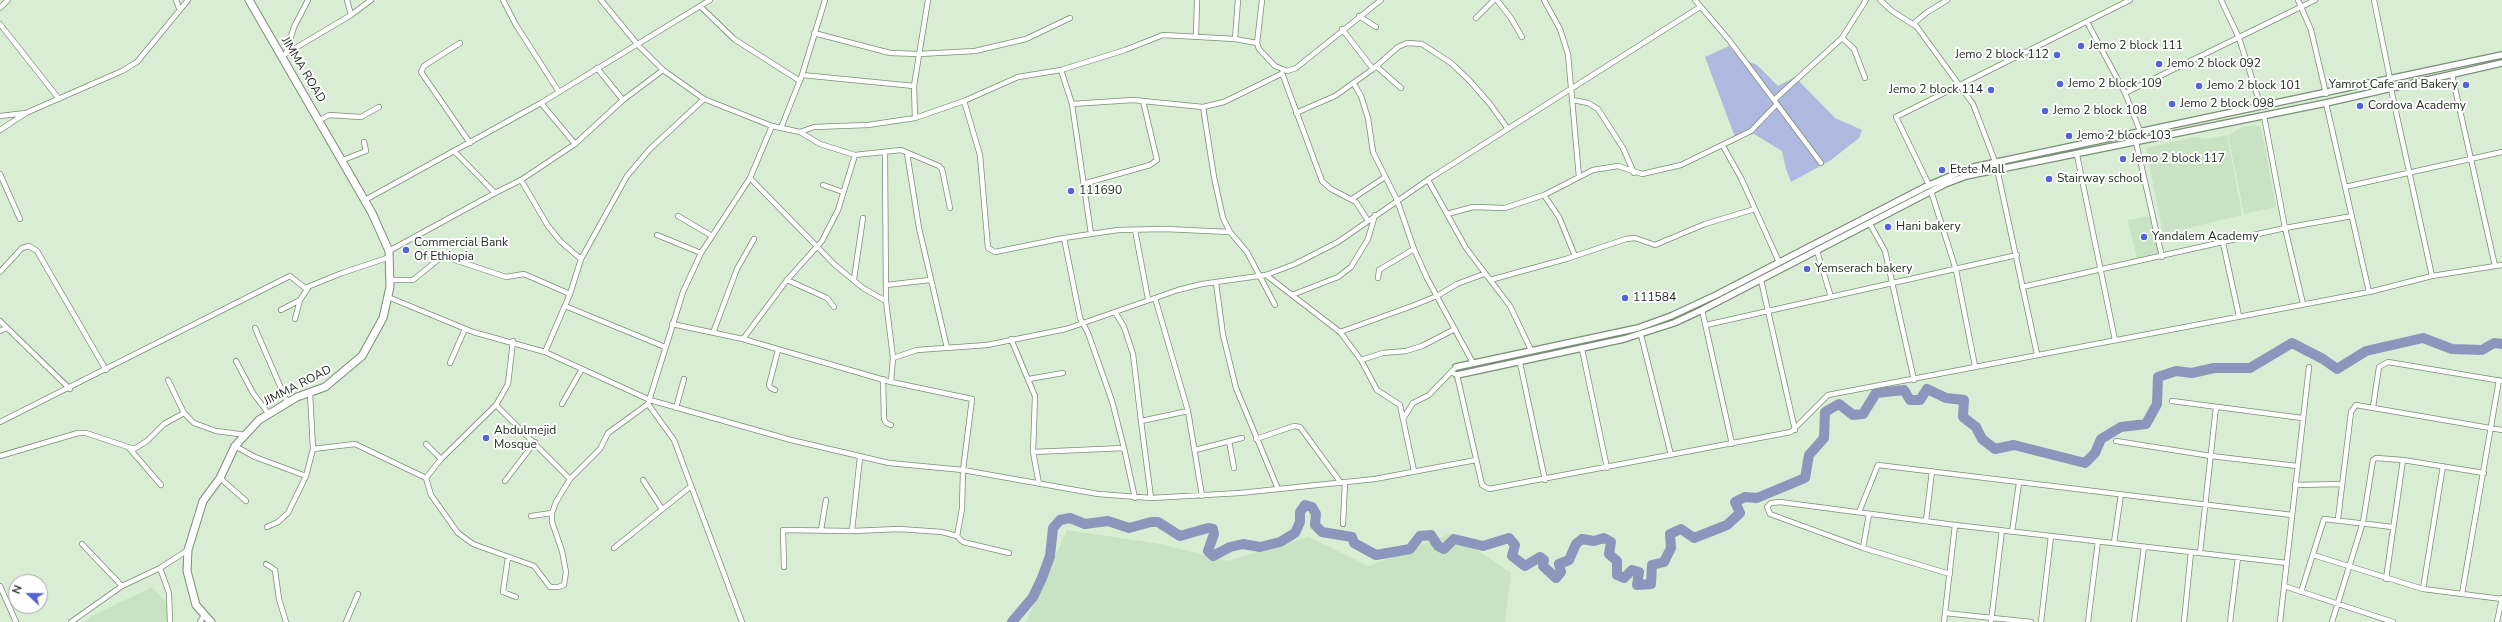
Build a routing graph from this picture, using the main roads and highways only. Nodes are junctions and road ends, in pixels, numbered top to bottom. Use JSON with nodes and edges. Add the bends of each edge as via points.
{"nodes":[{"id":1,"x":249,"y":0,"type":"edge"},
{"id":2,"x":211,"y":622,"type":"edge"}],
"edges":[{"from":1,"to":2,"type":"highway","name":"JIMMA ROAD","via":[[284,54],[365,200],[390,254],[390,280],[383,318],[362,356],[334,382],[287,402],[259,420],[235,446],[220,478],[203,501],[188,550],[187,571],[192,597]]}]}
